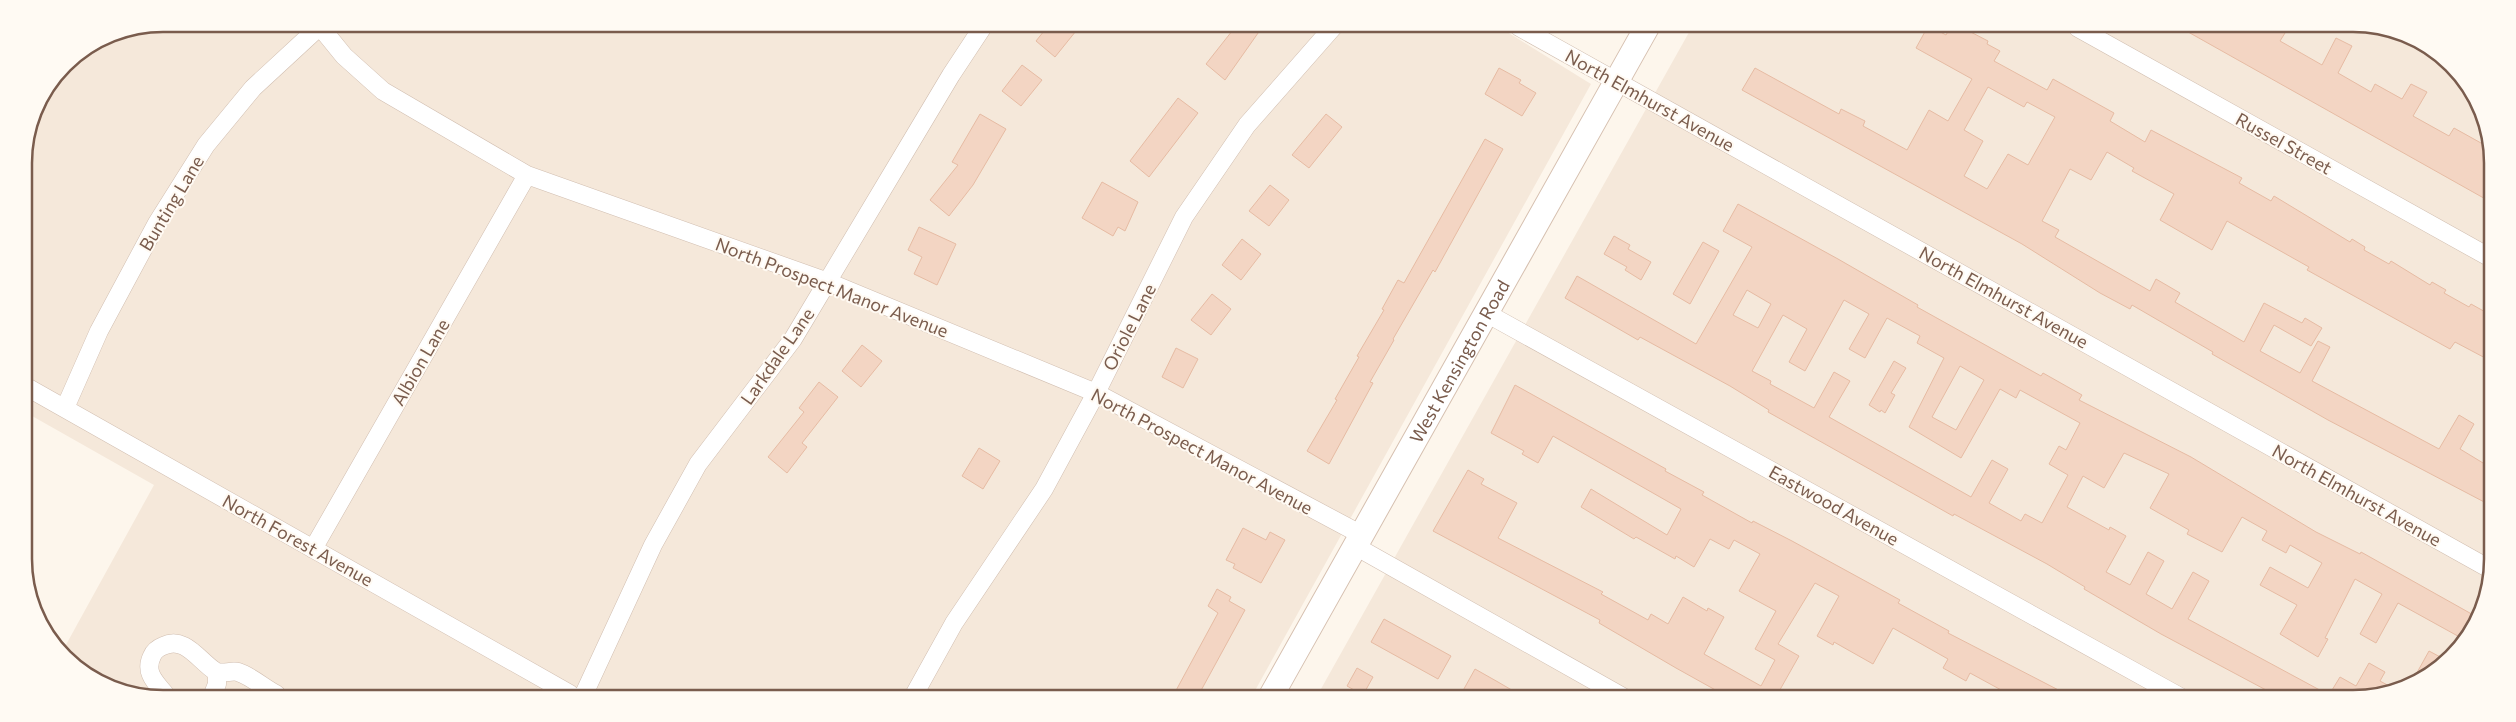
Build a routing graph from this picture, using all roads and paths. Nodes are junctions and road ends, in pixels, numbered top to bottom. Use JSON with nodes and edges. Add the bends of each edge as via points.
{"nodes":[{"id":1,"x":1328,"y":32,"type":"edge"},
{"id":2,"x":1529,"y":32,"type":"edge"},
{"id":3,"x":1644,"y":32,"type":"edge"},
{"id":4,"x":2085,"y":32,"type":"edge"},
{"id":5,"x":311,"y":33,"type":"edge"},
{"id":6,"x":325,"y":33,"type":"edge"},
{"id":7,"x":980,"y":33,"type":"edge"},
{"id":8,"x":1617,"y":81,"type":"junction"},
{"id":9,"x":527,"y":175,"type":"junction"},
{"id":10,"x":2484,"y":254,"type":"edge"},
{"id":11,"x":828,"y":282,"type":"junction"},
{"id":12,"x":1486,"y":313,"type":"junction"},
{"id":13,"x":32,"y":390,"type":"edge"},
{"id":14,"x":1096,"y":393,"type":"junction"},
{"id":15,"x":64,"y":408,"type":"junction"},
{"id":16,"x":1358,"y":541,"type":"junction"},
{"id":17,"x":314,"y":549,"type":"junction"},
{"id":18,"x":2483,"y":565,"type":"edge"},
{"id":19,"x":217,"y":672,"type":"junction"},
{"id":20,"x":1276,"y":689,"type":"edge"},
{"id":21,"x":1612,"y":689,"type":"edge"},
{"id":22,"x":2166,"y":689,"type":"edge"},
{"id":23,"x":160,"y":690,"type":"edge"},
{"id":24,"x":215,"y":690,"type":"edge"},
{"id":25,"x":269,"y":690,"type":"edge"},
{"id":26,"x":563,"y":690,"type":"edge"},
{"id":27,"x":586,"y":690,"type":"edge"},
{"id":28,"x":917,"y":690,"type":"edge"}],
"edges":[{"from":1,"to":14,"type":"street","name":"Oriole Lane","via":[[1247,125],[1184,216]]},
{"from":2,"to":8,"type":"street","name":"North Elmhurst Avenue"},
{"from":3,"to":8,"type":"main road","name":"West Kensington Road"},
{"from":4,"to":10,"type":"street","name":"Russel Street"},
{"from":5,"to":15,"type":"street","name":"Bunting Lane","via":[[253,88],[206,144],[157,223],[112,306]]},
{"from":6,"to":9,"type":"street","name":"North Prospect Manor Avenue","via":[[344,56],[383,91]]},
{"from":7,"to":11,"type":"street","name":"Larkdale Lane"},
{"from":8,"to":12,"type":"main road","name":"West Kensington Road"},
{"from":8,"to":18,"type":"street","name":"North Elmhurst Avenue"},
{"from":9,"to":11,"type":"street","name":"North Prospect Manor Avenue"},
{"from":9,"to":17,"type":"street","name":"Albion Lane"},
{"from":11,"to":14,"type":"street","name":"North Prospect Manor Avenue"},
{"from":11,"to":27,"type":"street","name":"Larkdale Lane","via":[[793,338],[698,464],[653,545]]},
{"from":12,"to":16,"type":"main road","name":"West Kensington Road"},
{"from":12,"to":22,"type":"street","name":"Eastwood Avenue"},
{"from":13,"to":15,"type":"street","name":"North Forest Avenue"},
{"from":14,"to":16,"type":"street","name":"North Prospect Manor Avenue"},
{"from":14,"to":28,"type":"street","name":"Oriole Lane","via":[[1044,489],[954,624]]},
{"from":15,"to":17,"type":"street","name":"North Forest Avenue"},
{"from":16,"to":20,"type":"main road","name":"West Kensington Road"},
{"from":16,"to":21,"type":"street","name":"North Prospect Manor Avenue"},
{"from":17,"to":26,"type":"street","name":"North Forest Avenue"},
{"from":19,"to":23,"type":"street","via":[[187,647],[168,644],[153,653],[149,670]]},
{"from":19,"to":24,"type":"street"},
{"from":19,"to":25,"type":"street","via":[[238,672]]}]}
